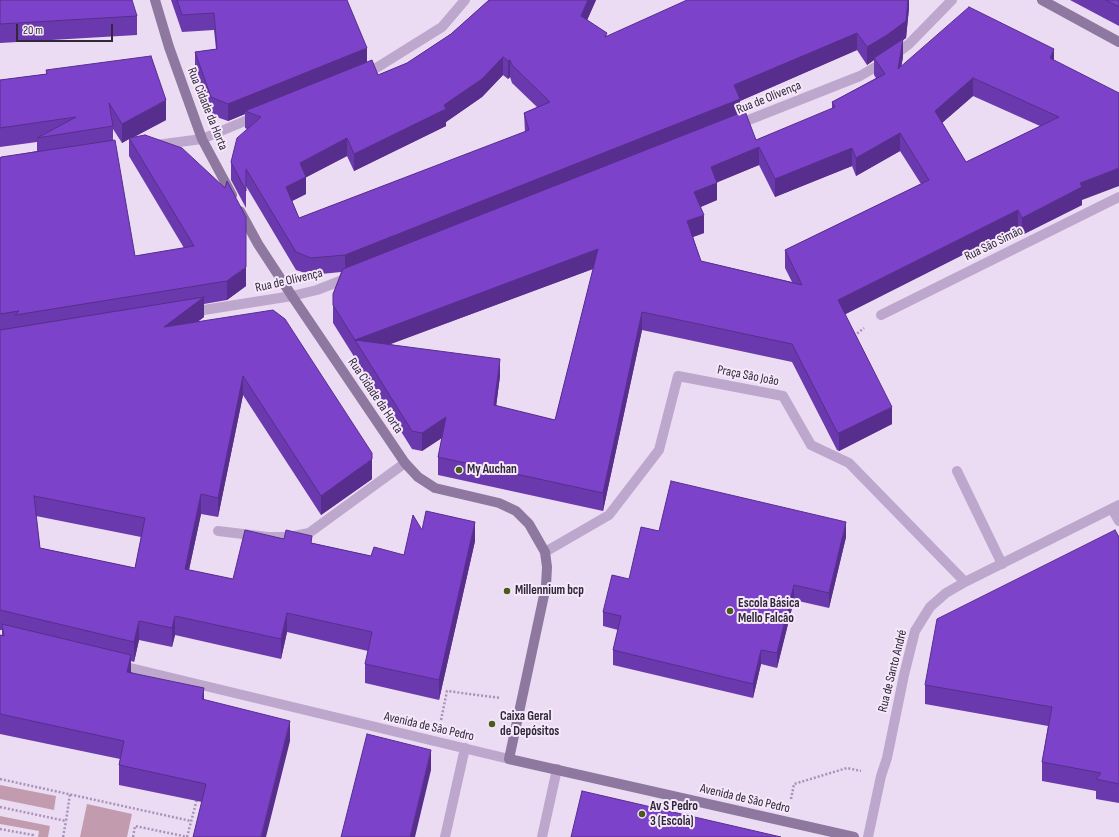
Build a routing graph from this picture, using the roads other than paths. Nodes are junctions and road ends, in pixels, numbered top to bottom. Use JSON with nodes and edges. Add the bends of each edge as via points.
{"nodes":[{"id":1,"x":155,"y":0,"type":"edge"},
{"id":2,"x":465,"y":0,"type":"edge"},
{"id":3,"x":952,"y":0,"type":"edge"},
{"id":4,"x":1042,"y":0,"type":"edge"},
{"id":5,"x":1119,"y":42,"type":"edge"},
{"id":6,"x":352,"y":78,"type":"edge"},
{"id":7,"x":266,"y":113,"type":"edge"},
{"id":8,"x":726,"y":129,"type":"edge"},
{"id":9,"x":202,"y":139,"type":"junction"},
{"id":10,"x":147,"y":147,"type":"edge"},
{"id":11,"x":1119,"y":197,"type":"edge"},
{"id":12,"x":362,"y":272,"type":"edge"},
{"id":13,"x":292,"y":296,"type":"junction"},
{"id":14,"x":182,"y":314,"type":"edge"},
{"id":15,"x":881,"y":315,"type":"dead end"},
{"id":16,"x":405,"y":463,"type":"junction"},
{"id":17,"x":957,"y":471,"type":"dead end"},
{"id":18,"x":1116,"y":507,"type":"edge"},
{"id":19,"x":1119,"y":521,"type":"edge"},
{"id":20,"x":218,"y":531,"type":"dead end"},
{"id":21,"x":545,"y":552,"type":"junction"},
{"id":22,"x":1002,"y":564,"type":"junction"},
{"id":23,"x":965,"y":582,"type":"junction"},
{"id":24,"x":108,"y":662,"type":"edge"},
{"id":25,"x":465,"y":748,"type":"junction"},
{"id":26,"x":509,"y":759,"type":"junction"},
{"id":27,"x":557,"y":769,"type":"junction"},
{"id":28,"x":821,"y":833,"type":"edge"},
{"id":29,"x":445,"y":837,"type":"edge"},
{"id":30,"x":542,"y":837,"type":"edge"},
{"id":31,"x":854,"y":837,"type":"edge"},
{"id":32,"x":868,"y":837,"type":"edge"}],
"edges":[{"from":1,"to":9,"type":"main road","name":"Rua Cidade da Horta"},
{"from":2,"to":6,"type":"street","via":[[442,27],[373,70]]},
{"from":3,"to":8,"type":"street","name":"Rua de Olivença","via":[[909,44],[860,76]]},
{"from":4,"to":5,"type":"main road"},
{"from":7,"to":9,"type":"street"},
{"from":9,"to":10,"type":"street"},
{"from":9,"to":13,"type":"main road","name":"Rua Cidade da Horta","via":[[258,244]]},
{"from":11,"to":15,"type":"street","name":"Rua São Simão"},
{"from":12,"to":13,"type":"street","name":"Rua de Olivença","via":[[317,290]]},
{"from":13,"to":14,"type":"street","name":"Rua de Olivença"},
{"from":13,"to":16,"type":"main road","name":"Rua Cidade da Horta"},
{"from":16,"to":20,"type":"street","via":[[309,533],[268,537]]},
{"from":16,"to":21,"type":"main road","name":"Rua Cidade da Horta","via":[[418,477],[435,488],[499,503],[516,511],[529,524]]},
{"from":17,"to":22,"type":"street"},
{"from":18,"to":19,"type":"street"},
{"from":18,"to":22,"type":"street","name":"Rua de Santo André"},
{"from":21,"to":23,"type":"street","name":"Praça São João","via":[[609,515],[659,450],[678,376],[783,396],[811,445],[849,463]]},
{"from":21,"to":26,"type":"main road","name":"Rua Cidade da Horta","via":[[546,586]]},
{"from":22,"to":23,"type":"street","name":"Rua de Santo André"},
{"from":23,"to":32,"type":"street","name":"Rua de Santo André","via":[[946,593],[930,607],[915,631]]},
{"from":24,"to":25,"type":"street","name":"Avenida de São Pedro"},
{"from":25,"to":26,"type":"street","name":"Avenida de São Pedro"},
{"from":25,"to":29,"type":"street"},
{"from":26,"to":27,"type":"main road","name":"Avenida de São Pedro"},
{"from":27,"to":28,"type":"main road","name":"Avenida de São Pedro","via":[[786,821]]},
{"from":27,"to":30,"type":"street"},
{"from":28,"to":31,"type":"main road","name":"Avenida de São Pedro"}]}
